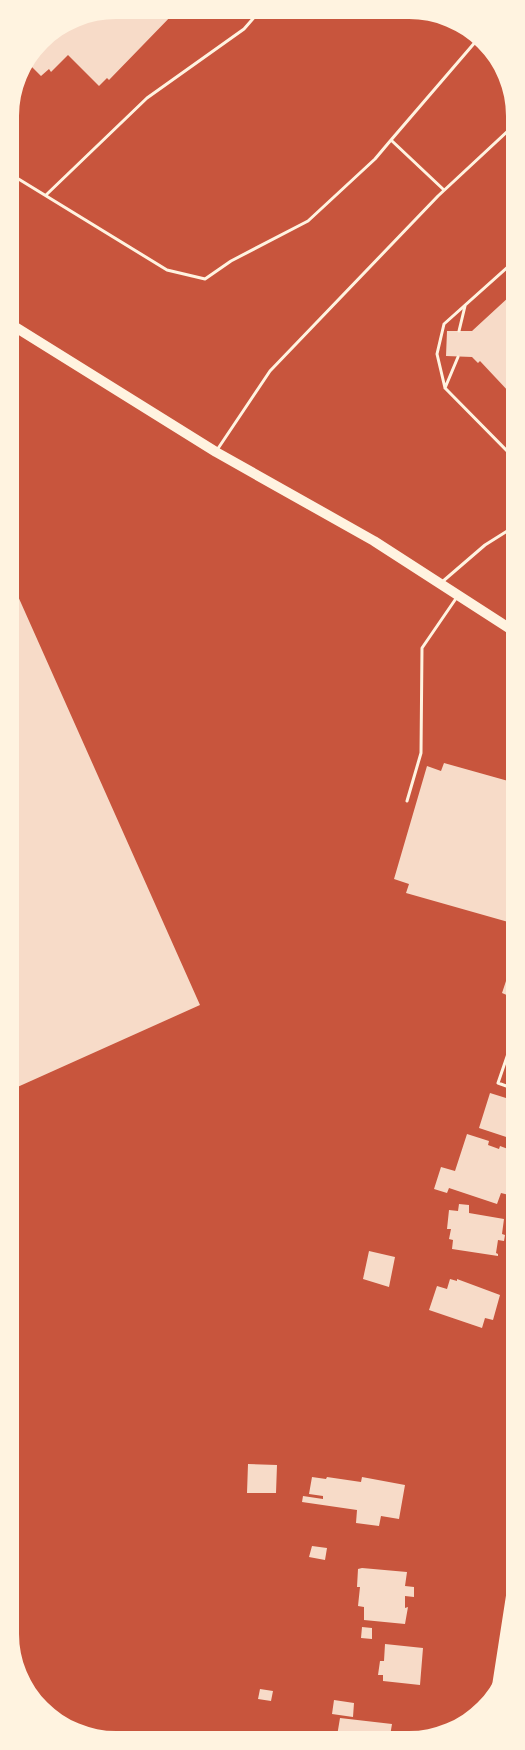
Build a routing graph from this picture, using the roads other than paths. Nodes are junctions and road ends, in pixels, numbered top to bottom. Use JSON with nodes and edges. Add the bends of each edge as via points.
{"nodes":[{"id":1,"x":253,"y":19,"type":"edge"},
{"id":2,"x":473,"y":44,"type":"edge"},
{"id":3,"x":506,"y":133,"type":"edge"},
{"id":4,"x":391,"y":140,"type":"junction"},
{"id":5,"x":19,"y":179,"type":"edge"},
{"id":6,"x":444,"y":190,"type":"junction"},
{"id":7,"x":46,"y":196,"type":"junction"},
{"id":8,"x":506,"y":269,"type":"edge"},
{"id":9,"x":465,"y":306,"type":"junction"},
{"id":10,"x":19,"y":329,"type":"edge"},
{"id":11,"x":459,"y":332,"type":"dead end"},
{"id":12,"x":458,"y":357,"type":"dead end"},
{"id":13,"x":445,"y":388,"type":"junction"},
{"id":14,"x":506,"y":450,"type":"edge"},
{"id":15,"x":216,"y":452,"type":"junction"},
{"id":16,"x":506,"y":532,"type":"edge"},
{"id":17,"x":439,"y":584,"type":"junction"},
{"id":18,"x":458,"y":596,"type":"junction"},
{"id":19,"x":506,"y":626,"type":"edge"},
{"id":20,"x":407,"y":801,"type":"dead end"},
{"id":21,"x":506,"y":1060,"type":"edge"},
{"id":22,"x":506,"y":1086,"type":"edge"},
{"id":23,"x":506,"y":1628,"type":"edge"},
{"id":24,"x":500,"y":1669,"type":"edge"}],
"edges":[{"from":1,"to":7,"type":"lane","via":[[244,29],[147,98]]},
{"from":2,"to":4,"type":"lane"},
{"from":3,"to":6,"type":"lane"},
{"from":4,"to":6,"type":"lane"},
{"from":4,"to":7,"type":"lane","via":[[375,159],[308,220],[231,261],[205,279],[167,270]]},
{"from":5,"to":7,"type":"lane"},
{"from":6,"to":15,"type":"lane","via":[[270,371]]},
{"from":8,"to":9,"type":"lane"},
{"from":9,"to":11,"type":"lane"},
{"from":9,"to":13,"type":"lane","via":[[444,324],[437,354]]},
{"from":10,"to":15,"type":"main road"},
{"from":12,"to":13,"type":"lane"},
{"from":13,"to":14,"type":"lane"},
{"from":15,"to":17,"type":"main road","via":[[374,541]]},
{"from":16,"to":17,"type":"lane","via":[[485,545]]},
{"from":17,"to":18,"type":"main road"},
{"from":18,"to":19,"type":"main road"},
{"from":18,"to":20,"type":"lane","via":[[422,648],[421,753]]},
{"from":21,"to":22,"type":"lane","via":[[498,1083]]},
{"from":23,"to":24,"type":"main road"}]}
